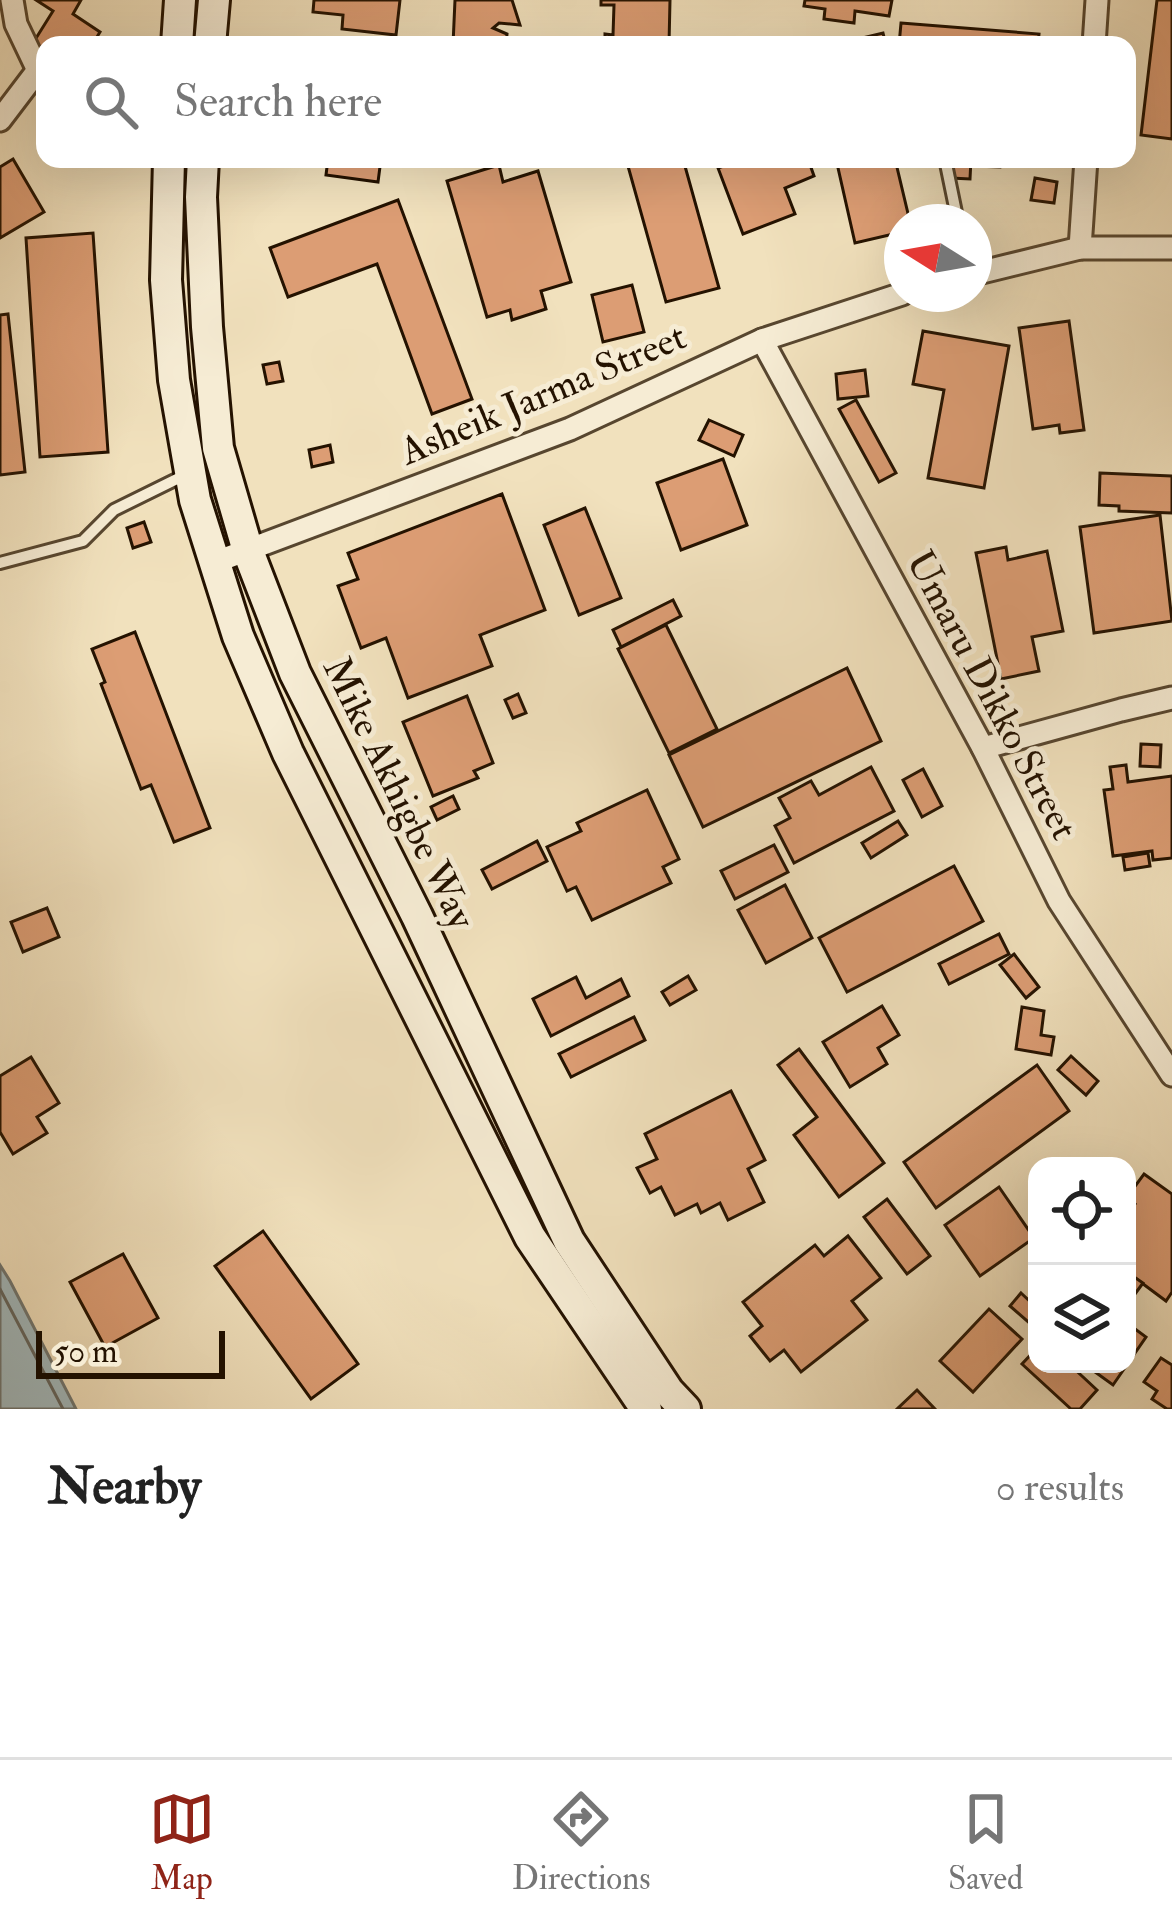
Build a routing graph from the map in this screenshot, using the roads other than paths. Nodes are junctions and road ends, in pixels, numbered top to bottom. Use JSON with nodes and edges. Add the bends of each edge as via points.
{"nodes":[{"id":1,"x":12,"y":0,"type":"edge"},
{"id":2,"x":180,"y":0,"type":"edge"},
{"id":3,"x":214,"y":0,"type":"edge"},
{"id":4,"x":1097,"y":0,"type":"edge"},
{"id":5,"x":178,"y":36,"type":"edge"},
{"id":6,"x":211,"y":36,"type":"edge"},
{"id":7,"x":1095,"y":36,"type":"edge"},
{"id":8,"x":36,"y":65,"type":"edge"},
{"id":9,"x":36,"y":83,"type":"edge"},
{"id":10,"x":0,"y":120,"type":"edge"},
{"id":11,"x":169,"y":168,"type":"edge"},
{"id":12,"x":203,"y":168,"type":"edge"},
{"id":13,"x":947,"y":168,"type":"edge"},
{"id":14,"x":1085,"y":168,"type":"edge"},
{"id":15,"x":954,"y":204,"type":"edge"},
{"id":16,"x":1080,"y":248,"type":"junction"},
{"id":17,"x":1172,"y":248,"type":"edge"},
{"id":18,"x":992,"y":270,"type":"edge"},
{"id":19,"x":884,"y":300,"type":"edge"},
{"id":20,"x":762,"y":340,"type":"junction"},
{"id":21,"x":190,"y":473,"type":"junction"},
{"id":22,"x":248,"y":551,"type":"junction"},
{"id":23,"x":0,"y":563,"type":"edge"},
{"id":24,"x":213,"y":563,"type":"junction"},
{"id":25,"x":1172,"y":698,"type":"edge"},
{"id":26,"x":982,"y":748,"type":"junction"},
{"id":27,"x":1172,"y":1075,"type":"edge"},
{"id":28,"x":646,"y":1409,"type":"edge"},
{"id":29,"x":685,"y":1409,"type":"edge"}],
"edges":[{"from":1,"to":8,"type":"street"},
{"from":2,"to":5,"type":"street"},
{"from":3,"to":6,"type":"street"},
{"from":4,"to":7,"type":"street"},
{"from":9,"to":10,"type":"street"},
{"from":11,"to":21,"type":"street","name":"Mike Akhigbe Way","via":[[166,280]]},
{"from":12,"to":22,"type":"street","name":"Mike Akhigbe Way","via":[[218,448]]},
{"from":13,"to":15,"type":"lane"},
{"from":14,"to":16,"type":"street"},
{"from":16,"to":17,"type":"street"},
{"from":16,"to":18,"type":"street"},
{"from":19,"to":20,"type":"street","name":"Asheik Jarma Street"},
{"from":20,"to":22,"type":"street","name":"Asheik Jarma Street","via":[[570,428]]},
{"from":20,"to":26,"type":"street","name":"Umaru Dikko Street"},
{"from":21,"to":23,"type":"lane","via":[[114,510],[83,541]]},
{"from":21,"to":24,"type":"street","name":"Mike Akhigbe Way"},
{"from":22,"to":24,"type":"street","name":"Asheik Jarma Street"},
{"from":22,"to":29,"type":"street","name":"Mike Akhigbe Way","via":[[296,673],[569,1241]]},
{"from":24,"to":28,"type":"street","name":"Mike Akhigbe Way","via":[[288,753],[530,1237]]},
{"from":25,"to":26,"type":"street"},
{"from":26,"to":27,"type":"street","name":"Umaru Dikko Street","via":[[1059,901]]}]}
